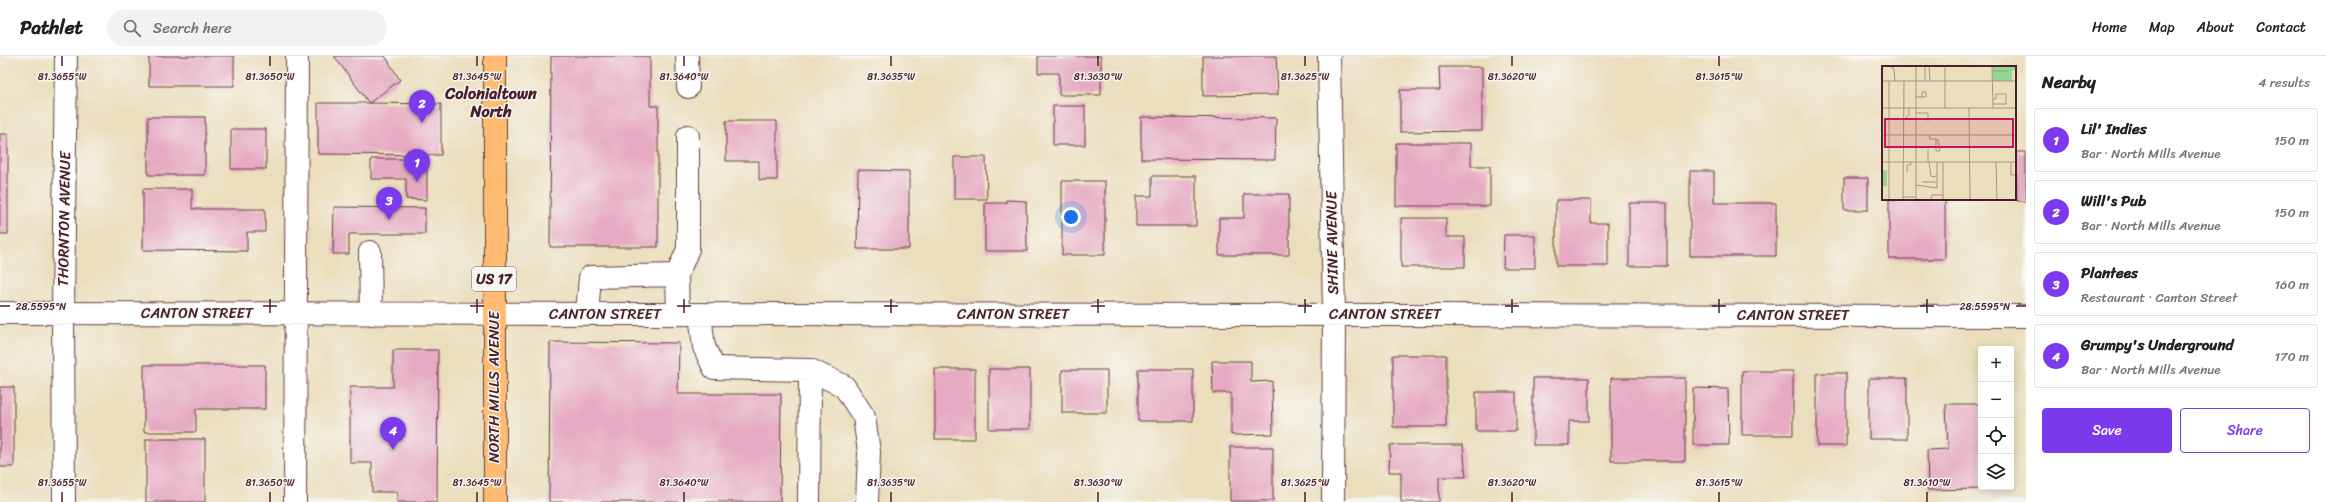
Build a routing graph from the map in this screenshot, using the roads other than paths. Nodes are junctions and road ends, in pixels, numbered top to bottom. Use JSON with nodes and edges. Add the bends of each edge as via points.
{"nodes":[{"id":1,"x":66,"y":56,"type":"edge"},
{"id":2,"x":297,"y":56,"type":"edge"},
{"id":3,"x":495,"y":56,"type":"edge"},
{"id":4,"x":687,"y":56,"type":"edge"},
{"id":5,"x":1329,"y":56,"type":"edge"},
{"id":6,"x":688,"y":87,"type":"dead end"},
{"id":7,"x":688,"y":136,"type":"dead end"},
{"id":8,"x":370,"y":252,"type":"dead end"},
{"id":9,"x":677,"y":275,"type":"junction"},
{"id":10,"x":0,"y":313,"type":"edge"},
{"id":11,"x":63,"y":313,"type":"junction"},
{"id":12,"x":296,"y":314,"type":"junction"},
{"id":13,"x":371,"y":314,"type":"junction"},
{"id":14,"x":494,"y":314,"type":"junction"},
{"id":15,"x":587,"y":314,"type":"junction"},
{"id":16,"x":678,"y":314,"type":"junction"},
{"id":17,"x":700,"y":314,"type":"junction"},
{"id":18,"x":1334,"y":314,"type":"junction"},
{"id":19,"x":2026,"y":316,"type":"edge"},
{"id":20,"x":810,"y":370,"type":"junction"},
{"id":21,"x":64,"y":502,"type":"edge"},
{"id":22,"x":295,"y":502,"type":"edge"},
{"id":23,"x":495,"y":502,"type":"edge"},
{"id":24,"x":809,"y":502,"type":"edge"},
{"id":25,"x":867,"y":502,"type":"edge"},
{"id":26,"x":1333,"y":502,"type":"edge"}],
"edges":[{"from":1,"to":11,"type":"street","name":"THORNTON AVENUE"},
{"from":2,"to":12,"type":"street"},
{"from":3,"to":14,"type":"main road","name":"NORTH MILLS AVENUE","number":"US 17"},
{"from":4,"to":6,"type":"street"},
{"from":5,"to":18,"type":"street","name":"SHINE AVENUE"},
{"from":7,"to":9,"type":"street","via":[[688,248]]},
{"from":8,"to":13,"type":"street"},
{"from":9,"to":15,"type":"street","via":[[590,277]]},
{"from":9,"to":16,"type":"street"},
{"from":10,"to":11,"type":"street","name":"CANTON STREET"},
{"from":11,"to":12,"type":"street","name":"CANTON STREET"},
{"from":11,"to":21,"type":"street","name":"THORNTON AVENUE"},
{"from":12,"to":13,"type":"street","name":"CANTON STREET"},
{"from":12,"to":22,"type":"street"},
{"from":13,"to":14,"type":"street","name":"CANTON STREET"},
{"from":14,"to":15,"type":"street","name":"CANTON STREET"},
{"from":14,"to":23,"type":"main road","name":"NORTH MILLS AVENUE","number":"US 17"},
{"from":15,"to":16,"type":"street","name":"CANTON STREET"},
{"from":16,"to":17,"type":"street","name":"CANTON STREET"},
{"from":17,"to":18,"type":"street","name":"CANTON STREET"},
{"from":17,"to":20,"type":"street","via":[[704,347],[714,368]]},
{"from":18,"to":19,"type":"street","name":"CANTON STREET"},
{"from":18,"to":26,"type":"street","name":"SHINE AVENUE"},
{"from":20,"to":24,"type":"street"},
{"from":20,"to":25,"type":"street","via":[[844,386],[864,417],[869,452]]}]}
